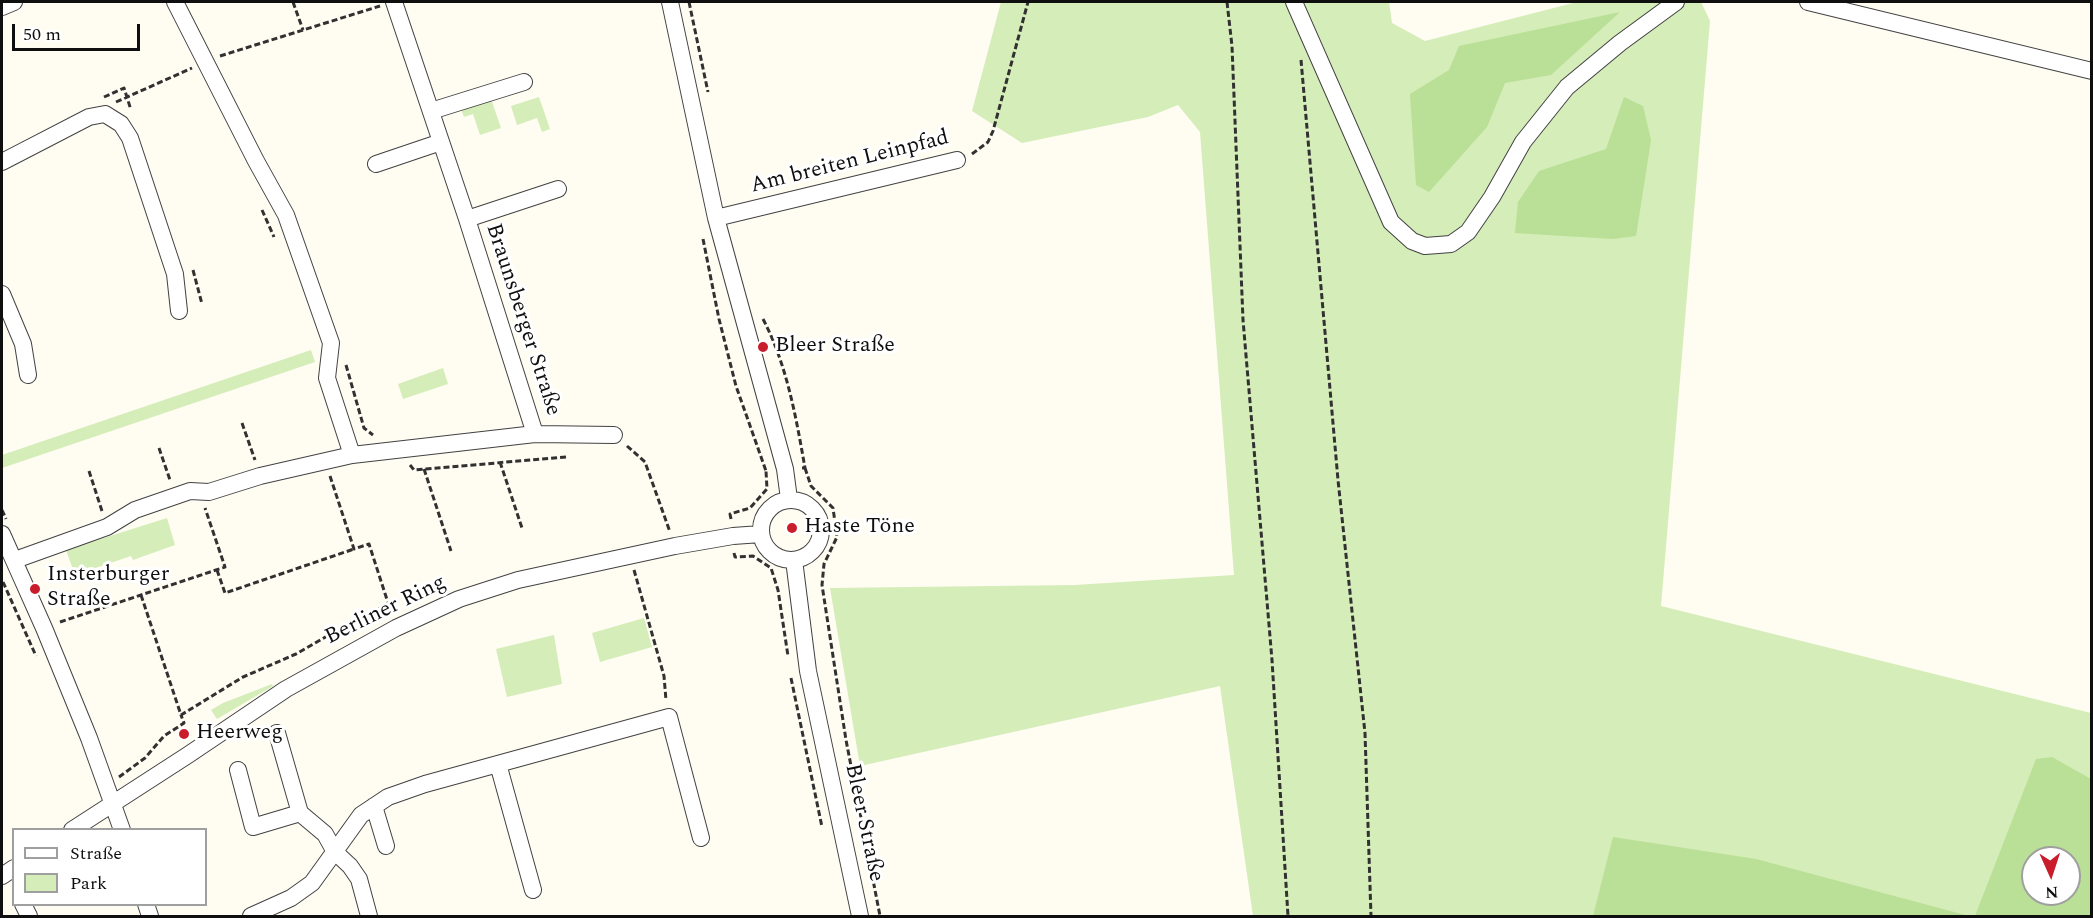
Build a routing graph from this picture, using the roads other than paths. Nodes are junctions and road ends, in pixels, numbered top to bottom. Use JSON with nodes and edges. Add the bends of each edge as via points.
{"nodes":[{"id":1,"x":14,"y":2,"type":"edge"},
{"id":2,"x":175,"y":2,"type":"edge"},
{"id":3,"x":395,"y":2,"type":"edge"},
{"id":4,"x":670,"y":2,"type":"edge"},
{"id":5,"x":1294,"y":2,"type":"edge"},
{"id":6,"x":1676,"y":2,"type":"edge"},
{"id":7,"x":1808,"y":2,"type":"edge"},
{"id":8,"x":2,"y":8,"type":"edge"},
{"id":9,"x":2091,"y":71,"type":"edge"},
{"id":10,"x":524,"y":81,"type":"dead end"},
{"id":11,"x":431,"y":111,"type":"junction"},
{"id":12,"x":441,"y":142,"type":"junction"},
{"id":13,"x":957,"y":160,"type":"road end"},
{"id":14,"x":2,"y":162,"type":"edge"},
{"id":15,"x":376,"y":164,"type":"dead end"},
{"id":16,"x":558,"y":189,"type":"dead end"},
{"id":17,"x":716,"y":218,"type":"junction"},
{"id":18,"x":467,"y":219,"type":"junction"},
{"id":19,"x":2,"y":294,"type":"edge"},
{"id":20,"x":179,"y":311,"type":"dead end"},
{"id":21,"x":28,"y":375,"type":"dead end"},
{"id":22,"x":535,"y":434,"type":"junction"},
{"id":23,"x":614,"y":435,"type":"road end"},
{"id":24,"x":352,"y":455,"type":"junction"},
{"id":25,"x":789,"y":499,"type":"junction"},
{"id":26,"x":4,"y":527,"type":"edge"},
{"id":27,"x":761,"y":534,"type":"junction"},
{"id":28,"x":15,"y":560,"type":"junction"},
{"id":29,"x":794,"y":560,"type":"junction"},
{"id":30,"x":277,"y":733,"type":"dead end"},
{"id":31,"x":498,"y":764,"type":"junction"},
{"id":32,"x":238,"y":770,"type":"dead end"},
{"id":33,"x":114,"y":803,"type":"junction"},
{"id":34,"x":374,"y":806,"type":"junction"},
{"id":35,"x":300,"y":813,"type":"junction"},
{"id":36,"x":75,"y":828,"type":"edge"},
{"id":37,"x":121,"y":828,"type":"edge"},
{"id":38,"x":701,"y":838,"type":"dead end"},
{"id":39,"x":386,"y":846,"type":"dead end"},
{"id":40,"x":335,"y":852,"type":"junction"},
{"id":41,"x":533,"y":890,"type":"dead end"},
{"id":42,"x":251,"y":916,"type":"edge"},
{"id":43,"x":369,"y":916,"type":"edge"},
{"id":44,"x":860,"y":916,"type":"edge"}],
"edges":[{"from":1,"to":8,"type":"street"},
{"from":2,"to":24,"type":"street","via":[[286,215],[332,343],[327,378]]},
{"from":3,"to":11,"type":"street","name":"Braunsberger Straße"},
{"from":4,"to":17,"type":"street"},
{"from":5,"to":6,"type":"street","via":[[1391,222],[1412,241],[1425,246],[1451,244],[1468,232],[1523,142],[1567,87]]},
{"from":7,"to":9,"type":"street"},
{"from":10,"to":11,"type":"street"},
{"from":11,"to":12,"type":"street","name":"Braunsberger Straße"},
{"from":12,"to":15,"type":"street"},
{"from":12,"to":18,"type":"street","name":"Braunsberger Straße"},
{"from":13,"to":17,"type":"street","name":"Am breiten Leinpfad"},
{"from":14,"to":20,"type":"street","via":[[89,117],[105,114],[121,124],[130,138],[176,274]]},
{"from":16,"to":18,"type":"street","name":"Braunsberger Straße"},
{"from":17,"to":25,"type":"street","via":[[785,470]]},
{"from":18,"to":22,"type":"street","name":"Braunsberger Straße"},
{"from":19,"to":21,"type":"street","via":[[23,344]]},
{"from":22,"to":23,"type":"street"},
{"from":22,"to":24,"type":"street"},
{"from":24,"to":28,"type":"street","via":[[209,492],[190,491],[135,510],[107,527]]},
{"from":25,"to":27,"type":"street","via":[[766,513]]},
{"from":25,"to":29,"type":"street","via":[[813,508],[822,532],[810,554]]},
{"from":26,"to":28,"type":"street"},
{"from":27,"to":29,"type":"street","via":[[772,554]]},
{"from":27,"to":33,"type":"street","name":"Berliner Ring","via":[[675,546],[518,580],[459,600],[396,627],[286,689]]},
{"from":28,"to":33,"type":"street"},
{"from":29,"to":44,"type":"street","name":"Bleer Straße","via":[[808,671]]},
{"from":30,"to":35,"type":"street"},
{"from":31,"to":34,"type":"street","via":[[425,784]]},
{"from":31,"to":38,"type":"street","via":[[669,717]]},
{"from":31,"to":41,"type":"street"},
{"from":32,"to":35,"type":"street","via":[[253,827]]},
{"from":33,"to":36,"type":"street","name":"Berliner Ring"},
{"from":33,"to":37,"type":"street"},
{"from":34,"to":39,"type":"street"},
{"from":34,"to":40,"type":"street","via":[[361,815]]},
{"from":35,"to":40,"type":"street","via":[[325,834]]},
{"from":40,"to":42,"type":"street","via":[[312,883],[291,898]]},
{"from":40,"to":43,"type":"street","via":[[359,879]]}]}
